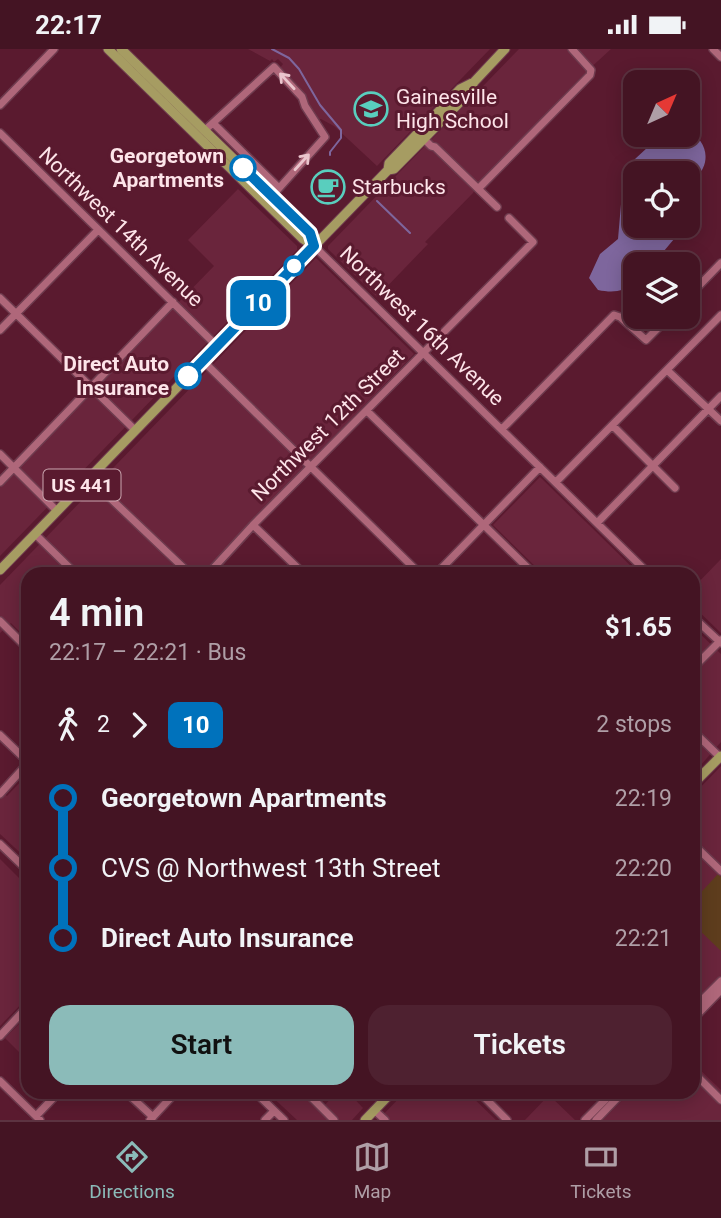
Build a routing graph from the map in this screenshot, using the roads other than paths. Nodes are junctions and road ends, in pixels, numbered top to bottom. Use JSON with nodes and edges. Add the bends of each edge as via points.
{"nodes":[{"id":1,"x":54,"y":49,"type":"edge"},
{"id":2,"x":107,"y":49,"type":"edge"},
{"id":3,"x":121,"y":49,"type":"edge"},
{"id":4,"x":505,"y":49,"type":"edge"},
{"id":5,"x":572,"y":49,"type":"edge"},
{"id":6,"x":713,"y":49,"type":"edge"},
{"id":7,"x":721,"y":57,"type":"edge"},
{"id":8,"x":474,"y":82,"type":"junction"},
{"id":9,"x":460,"y":89,"type":"junction"},
{"id":10,"x":158,"y":92,"type":"junction"},
{"id":11,"x":0,"y":105,"type":"edge"},
{"id":12,"x":214,"y":123,"type":"junction"},
{"id":13,"x":0,"y":133,"type":"edge"},
{"id":14,"x":201,"y":133,"type":"junction"},
{"id":15,"x":426,"y":137,"type":"junction"},
{"id":16,"x":388,"y":170,"type":"junction"},
{"id":17,"x":279,"y":188,"type":"junction"},
{"id":18,"x":479,"y":188,"type":"junction"},
{"id":19,"x":272,"y":196,"type":"junction"},
{"id":20,"x":497,"y":207,"type":"dead end"},
{"id":21,"x":509,"y":218,"type":"dead end"},
{"id":22,"x":99,"y":230,"type":"junction"},
{"id":23,"x":314,"y":246,"type":"junction"},
{"id":24,"x":721,"y":263,"type":"edge"},
{"id":25,"x":700,"y":285,"type":"edge"},
{"id":26,"x":0,"y":297,"type":"edge"},
{"id":27,"x":173,"y":302,"type":"junction"},
{"id":28,"x":17,"y":314,"type":"junction"},
{"id":29,"x":721,"y":315,"type":"edge"},
{"id":30,"x":623,"y":320,"type":"edge"},
{"id":31,"x":634,"y":329,"type":"edge"},
{"id":32,"x":657,"y":329,"type":"edge"},
{"id":33,"x":0,"y":330,"type":"edge"},
{"id":34,"x":217,"y":346,"type":"junction"},
{"id":35,"x":424,"y":353,"type":"junction"},
{"id":36,"x":203,"y":361,"type":"junction"},
{"id":37,"x":667,"y":370,"type":"junction"},
{"id":38,"x":92,"y":387,"type":"junction"},
{"id":39,"x":721,"y":396,"type":"edge"},
{"id":40,"x":709,"y":409,"type":"junction"},
{"id":41,"x":367,"y":411,"type":"junction"},
{"id":42,"x":721,"y":421,"type":"edge"},
{"id":43,"x":613,"y":426,"type":"junction"},
{"id":44,"x":502,"y":429,"type":"junction"},
{"id":45,"x":135,"y":430,"type":"junction"},
{"id":46,"x":0,"y":454,"type":"edge"},
{"id":47,"x":653,"y":465,"type":"junction"},
{"id":48,"x":14,"y":467,"type":"junction"},
{"id":49,"x":312,"y":467,"type":"junction"},
{"id":50,"x":540,"y":467,"type":"junction"},
{"id":51,"x":89,"y":478,"type":"junction"},
{"id":52,"x":0,"y":482,"type":"edge"},
{"id":53,"x":556,"y":482,"type":"junction"},
{"id":54,"x":675,"y":488,"type":"dead end"},
{"id":55,"x":57,"y":511,"type":"junction"},
{"id":56,"x":597,"y":523,"type":"junction"},
{"id":57,"x":483,"y":524,"type":"junction"},
{"id":58,"x":253,"y":525,"type":"junction"},
{"id":59,"x":35,"y":534,"type":"junction"},
{"id":60,"x":69,"y":567,"type":"edge"},
{"id":61,"x":183,"y":567,"type":"edge"},
{"id":62,"x":214,"y":567,"type":"edge"},
{"id":63,"x":297,"y":567,"type":"edge"},
{"id":64,"x":413,"y":567,"type":"edge"},
{"id":65,"x":443,"y":567,"type":"edge"},
{"id":66,"x":527,"y":567,"type":"edge"},
{"id":67,"x":642,"y":567,"type":"edge"},
{"id":68,"x":0,"y":570,"type":"edge"},
{"id":69,"x":0,"y":621,"type":"edge"},
{"id":70,"x":700,"y":623,"type":"edge"},
{"id":71,"x":21,"y":642,"type":"edge"},
{"id":72,"x":720,"y":642,"type":"edge"},
{"id":73,"x":700,"y":661,"type":"edge"},
{"id":74,"x":0,"y":735,"type":"edge"},
{"id":75,"x":700,"y":738,"type":"edge"},
{"id":76,"x":21,"y":756,"type":"edge"},
{"id":77,"x":721,"y":757,"type":"edge"},
{"id":78,"x":21,"y":770,"type":"edge"},
{"id":79,"x":700,"y":777,"type":"edge"},
{"id":80,"x":0,"y":793,"type":"edge"},
{"id":81,"x":0,"y":844,"type":"edge"},
{"id":82,"x":700,"y":851,"type":"edge"},
{"id":83,"x":21,"y":864,"type":"edge"},
{"id":84,"x":721,"y":871,"type":"edge"},
{"id":85,"x":721,"y":985,"type":"edge"},
{"id":86,"x":700,"y":1003,"type":"edge"},
{"id":87,"x":700,"y":1010,"type":"edge"},
{"id":88,"x":21,"y":1014,"type":"edge"},
{"id":89,"x":0,"y":1036,"type":"edge"},
{"id":90,"x":700,"y":1079,"type":"edge"},
{"id":91,"x":0,"y":1081,"type":"edge"},
{"id":92,"x":54,"y":1099,"type":"edge"},
{"id":93,"x":133,"y":1099,"type":"edge"},
{"id":94,"x":170,"y":1099,"type":"edge"},
{"id":95,"x":262,"y":1099,"type":"edge"},
{"id":96,"x":313,"y":1099,"type":"edge"},
{"id":97,"x":385,"y":1099,"type":"edge"},
{"id":98,"x":485,"y":1099,"type":"edge"},
{"id":99,"x":612,"y":1099,"type":"edge"},
{"id":100,"x":721,"y":1100,"type":"edge"},
{"id":101,"x":609,"y":1101,"type":"junction"},
{"id":102,"x":374,"y":1110,"type":"junction"},
{"id":103,"x":274,"y":1111,"type":"junction"},
{"id":104,"x":38,"y":1118,"type":"edge"},
{"id":105,"x":152,"y":1119,"type":"edge"},
{"id":106,"x":265,"y":1120,"type":"edge"},
{"id":107,"x":284,"y":1120,"type":"edge"},
{"id":108,"x":334,"y":1120,"type":"edge"},
{"id":109,"x":365,"y":1120,"type":"edge"},
{"id":110,"x":385,"y":1120,"type":"edge"},
{"id":111,"x":507,"y":1120,"type":"edge"},
{"id":112,"x":585,"y":1120,"type":"edge"},
{"id":113,"x":596,"y":1120,"type":"edge"}],
"edges":[{"from":1,"to":11,"type":"street"},
{"from":2,"to":10,"type":"main road","name":"Northwest 16th Avenue"},
{"from":3,"to":10,"type":"main road","name":"Northwest 16th Avenue"},
{"from":4,"to":8,"type":"main road","number":"US 441"},
{"from":5,"to":18,"type":"street","via":[[591,70],[590,75]]},
{"from":6,"to":7,"type":"street"},
{"from":8,"to":9,"type":"main road","number":"US 441"},
{"from":8,"to":15,"type":"main road","number":"US 441"},
{"from":9,"to":15,"type":"main road","via":[[455,101],[425,132]]},
{"from":9,"to":16,"type":"main road","number":"US 441","via":[[388,163]]},
{"from":10,"to":14,"type":"main road","name":"Northwest 16th Avenue"},
{"from":12,"to":14,"type":"street"},
{"from":12,"to":17,"type":"street"},
{"from":17,"to":12,"type":"street","one_way":true,"via":[[325,137],[302,97],[282,74],[274,67]]},
{"from":13,"to":22,"type":"street","name":"Northwest 14th Avenue"},
{"from":14,"to":19,"type":"main road"},
{"from":14,"to":23,"type":"main road","name":"Northwest 16th Avenue"},
{"from":15,"to":16,"type":"main road","number":"US 441"},
{"from":15,"to":18,"type":"street"},
{"from":16,"to":23,"type":"main road","number":"US 441"},
{"from":17,"to":19,"type":"street"},
{"from":18,"to":20,"type":"street"},
{"from":19,"to":23,"type":"main road","via":[[310,233]]},
{"from":21,"to":35,"type":"street","name":"Northwest 12th Street","via":[[533,242]]},
{"from":22,"to":27,"type":"street","name":"Northwest 14th Avenue"},
{"from":22,"to":28,"type":"street"},
{"from":23,"to":34,"type":"main road","number":"US 441"},
{"from":23,"to":35,"type":"street","name":"Northwest 16th Avenue"},
{"from":24,"to":25,"type":"street"},
{"from":26,"to":28,"type":"street"},
{"from":27,"to":34,"type":"street","name":"Northwest 14th Avenue"},
{"from":27,"to":38,"type":"street"},
{"from":28,"to":33,"type":"street"},
{"from":28,"to":38,"type":"street"},
{"from":29,"to":37,"type":"street"},
{"from":30,"to":44,"type":"street","via":[[614,315]]},
{"from":31,"to":32,"type":"street","via":[[646,340]]},
{"from":34,"to":36,"type":"main road","number":"US 441"},
{"from":35,"to":41,"type":"street","name":"Northwest 12th Street"},
{"from":35,"to":44,"type":"street","name":"Northwest 16th Avenue"},
{"from":36,"to":45,"type":"main road","number":"US 441"},
{"from":36,"to":49,"type":"street"},
{"from":37,"to":40,"type":"street"},
{"from":37,"to":43,"type":"street"},
{"from":38,"to":45,"type":"street"},
{"from":38,"to":48,"type":"street"},
{"from":39,"to":40,"type":"street"},
{"from":40,"to":42,"type":"street"},
{"from":40,"to":47,"type":"street"},
{"from":41,"to":49,"type":"street","name":"Northwest 12th Street"},
{"from":41,"to":57,"type":"street"},
{"from":43,"to":47,"type":"street"},
{"from":43,"to":53,"type":"street"},
{"from":44,"to":50,"type":"street","name":"Northwest 16th Avenue"},
{"from":45,"to":51,"type":"main road","number":"US 441"},
{"from":46,"to":48,"type":"street"},
{"from":47,"to":54,"type":"street"},
{"from":47,"to":56,"type":"street"},
{"from":48,"to":52,"type":"street"},
{"from":48,"to":55,"type":"street"},
{"from":49,"to":58,"type":"street","name":"Northwest 12th Street"},
{"from":49,"to":64,"type":"street"},
{"from":50,"to":53,"type":"street","name":"Northwest 16th Avenue"},
{"from":50,"to":57,"type":"street"},
{"from":51,"to":55,"type":"main road","number":"US 441"},
{"from":51,"to":61,"type":"street"},
{"from":53,"to":56,"type":"street","name":"Northwest 16th Avenue"},
{"from":55,"to":59,"type":"main road","number":"US 441"},
{"from":56,"to":67,"type":"street","name":"Northwest 16th Avenue"},
{"from":57,"to":65,"type":"street"},
{"from":57,"to":66,"type":"street"},
{"from":58,"to":62,"type":"street","name":"Northwest 12th Street"},
{"from":58,"to":63,"type":"street"},
{"from":59,"to":60,"type":"street"},
{"from":59,"to":68,"type":"main road","number":"US 441"},
{"from":69,"to":71,"type":"street"},
{"from":70,"to":72,"type":"street"},
{"from":72,"to":73,"type":"street"},
{"from":74,"to":76,"type":"street"},
{"from":75,"to":77,"type":"street"},
{"from":77,"to":79,"type":"main road"},
{"from":78,"to":80,"type":"street"},
{"from":81,"to":83,"type":"street"},
{"from":82,"to":84,"type":"street"},
{"from":85,"to":86,"type":"street"},
{"from":85,"to":87,"type":"street"},
{"from":88,"to":89,"type":"street"},
{"from":90,"to":100,"type":"street"},
{"from":91,"to":104,"type":"street"},
{"from":92,"to":104,"type":"street"},
{"from":93,"to":105,"type":"street"},
{"from":94,"to":105,"type":"street"},
{"from":95,"to":103,"type":"street"},
{"from":96,"to":108,"type":"street"},
{"from":97,"to":102,"type":"main road"},
{"from":98,"to":111,"type":"street"},
{"from":99,"to":101,"type":"street"},
{"from":101,"to":112,"type":"street"},
{"from":101,"to":113,"type":"street"},
{"from":102,"to":109,"type":"main road"},
{"from":102,"to":110,"type":"street"},
{"from":103,"to":106,"type":"street"},
{"from":103,"to":107,"type":"street"}]}
